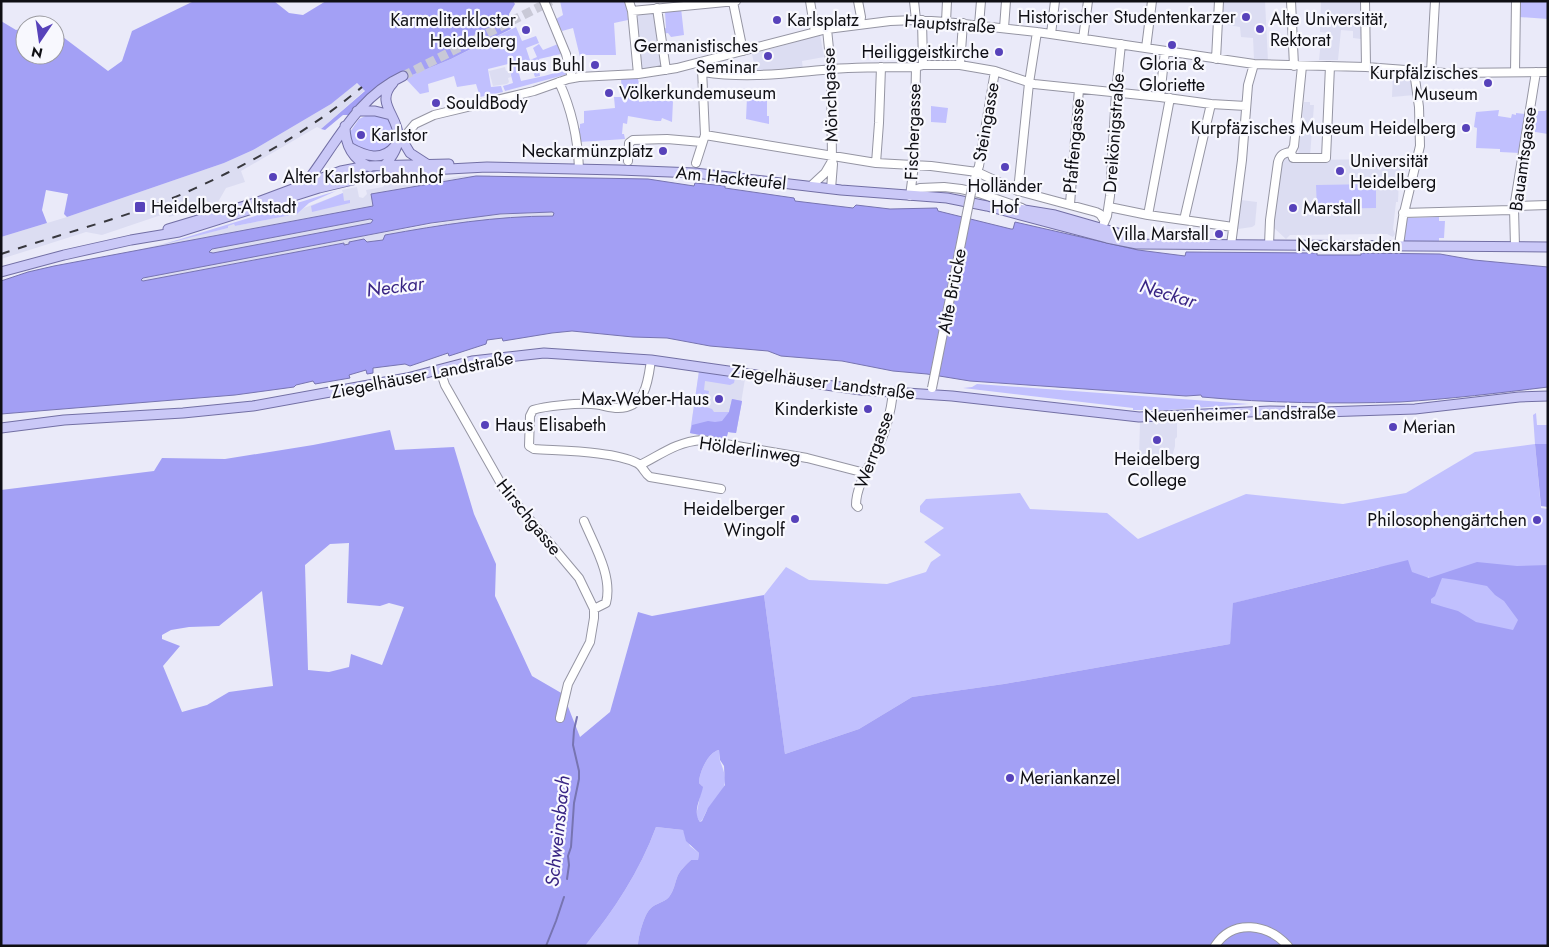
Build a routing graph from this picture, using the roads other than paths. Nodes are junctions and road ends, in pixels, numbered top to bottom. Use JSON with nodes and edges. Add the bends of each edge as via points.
{"nodes":[{"id":1,"x":544,"y":1,"type":"edge"},
{"id":2,"x":629,"y":1,"type":"edge"},
{"id":3,"x":810,"y":1,"type":"edge"},
{"id":4,"x":858,"y":1,"type":"edge"},
{"id":5,"x":914,"y":1,"type":"edge"},
{"id":6,"x":946,"y":1,"type":"edge"},
{"id":7,"x":981,"y":1,"type":"edge"},
{"id":8,"x":1006,"y":1,"type":"edge"},
{"id":9,"x":1055,"y":1,"type":"edge"},
{"id":10,"x":1088,"y":1,"type":"edge"},
{"id":11,"x":1152,"y":1,"type":"edge"},
{"id":12,"x":1219,"y":1,"type":"edge"},
{"id":13,"x":1291,"y":1,"type":"edge"},
{"id":14,"x":1365,"y":1,"type":"edge"},
{"id":15,"x":1435,"y":1,"type":"edge"},
{"id":16,"x":1516,"y":1,"type":"edge"},
{"id":17,"x":735,"y":2,"type":"edge"},
{"id":18,"x":657,"y":8,"type":"junction"},
{"id":19,"x":632,"y":11,"type":"junction"},
{"id":20,"x":919,"y":20,"type":"junction"},
{"id":21,"x":946,"y":22,"type":"junction"},
{"id":22,"x":857,"y":24,"type":"junction"},
{"id":23,"x":963,"y":24,"type":"junction"},
{"id":24,"x":979,"y":25,"type":"junction"},
{"id":25,"x":1004,"y":28,"type":"junction"},
{"id":26,"x":827,"y":29,"type":"junction"},
{"id":27,"x":815,"y":32,"type":"junction"},
{"id":28,"x":1037,"y":32,"type":"junction"},
{"id":29,"x":1051,"y":34,"type":"junction"},
{"id":30,"x":1083,"y":39,"type":"junction"},
{"id":31,"x":1121,"y":44,"type":"junction"},
{"id":32,"x":1146,"y":48,"type":"junction"},
{"id":33,"x":743,"y":51,"type":"junction"},
{"id":34,"x":1165,"y":53,"type":"junction"},
{"id":35,"x":1216,"y":58,"type":"junction"},
{"id":36,"x":698,"y":63,"type":"junction"},
{"id":37,"x":1254,"y":64,"type":"junction"},
{"id":38,"x":960,"y":65,"type":"junction"},
{"id":39,"x":920,"y":66,"type":"junction"},
{"id":40,"x":1330,"y":66,"type":"junction"},
{"id":41,"x":1366,"y":66,"type":"junction"},
{"id":42,"x":881,"y":67,"type":"junction"},
{"id":43,"x":1299,"y":68,"type":"junction"},
{"id":44,"x":832,"y":69,"type":"junction"},
{"id":45,"x":666,"y":70,"type":"junction"},
{"id":46,"x":638,"y":71,"type":"junction"},
{"id":47,"x":995,"y":71,"type":"junction"},
{"id":48,"x":1414,"y":71,"type":"junction"},
{"id":49,"x":703,"y":72,"type":"junction"},
{"id":50,"x":1431,"y":72,"type":"junction"},
{"id":51,"x":1515,"y":72,"type":"junction"},
{"id":52,"x":1536,"y":72,"type":"junction"},
{"id":53,"x":1548,"y":72,"type":"edge"},
{"id":54,"x":572,"y":78,"type":"junction"},
{"id":55,"x":560,"y":82,"type":"junction"},
{"id":56,"x":1030,"y":85,"type":"junction"},
{"id":57,"x":1079,"y":88,"type":"junction"},
{"id":58,"x":1116,"y":92,"type":"junction"},
{"id":59,"x":1160,"y":97,"type":"junction"},
{"id":60,"x":1170,"y":98,"type":"junction"},
{"id":61,"x":1211,"y":104,"type":"junction"},
{"id":62,"x":1246,"y":106,"type":"junction"},
{"id":63,"x":357,"y":111,"type":"junction"},
{"id":64,"x":391,"y":115,"type":"junction"},
{"id":65,"x":345,"y":126,"type":"junction"},
{"id":66,"x":703,"y":138,"type":"junction"},
{"id":67,"x":400,"y":139,"type":"junction"},
{"id":68,"x":348,"y":147,"type":"junction"},
{"id":69,"x":1291,"y":152,"type":"junction"},
{"id":70,"x":832,"y":159,"type":"junction"},
{"id":71,"x":628,"y":161,"type":"dead end"},
{"id":72,"x":696,"y":163,"type":"dead end"},
{"id":73,"x":876,"y":163,"type":"junction"},
{"id":74,"x":427,"y":164,"type":"junction"},
{"id":75,"x":911,"y":165,"type":"junction"},
{"id":76,"x":367,"y":166,"type":"junction"},
{"id":77,"x":487,"y":167,"type":"junction"},
{"id":78,"x":579,"y":169,"type":"junction"},
{"id":79,"x":978,"y":169,"type":"junction"},
{"id":80,"x":382,"y":171,"type":"junction"},
{"id":81,"x":306,"y":184,"type":"junction"},
{"id":82,"x":811,"y":186,"type":"junction"},
{"id":83,"x":831,"y":188,"type":"junction"},
{"id":84,"x":1018,"y":192,"type":"junction"},
{"id":85,"x":910,"y":196,"type":"junction"},
{"id":86,"x":1070,"y":201,"type":"junction"},
{"id":87,"x":973,"y":203,"type":"joint"},
{"id":88,"x":1110,"y":204,"type":"junction"},
{"id":89,"x":1548,"y":205,"type":"edge"},
{"id":90,"x":987,"y":206,"type":"junction"},
{"id":91,"x":1514,"y":208,"type":"junction"},
{"id":92,"x":1023,"y":209,"type":"junction"},
{"id":93,"x":1404,"y":214,"type":"junction"},
{"id":94,"x":1148,"y":215,"type":"junction"},
{"id":95,"x":1184,"y":220,"type":"junction"},
{"id":96,"x":1102,"y":228,"type":"junction"},
{"id":97,"x":1231,"y":228,"type":"junction"},
{"id":98,"x":132,"y":240,"type":"junction"},
{"id":99,"x":1231,"y":245,"type":"junction"},
{"id":100,"x":1269,"y":245,"type":"junction"},
{"id":101,"x":1399,"y":246,"type":"junction"},
{"id":102,"x":1515,"y":247,"type":"junction"},
{"id":103,"x":1548,"y":247,"type":"edge"},
{"id":104,"x":1,"y":272,"type":"edge"},
{"id":105,"x":651,"y":360,"type":"junction"},
{"id":106,"x":440,"y":370,"type":"junction"},
{"id":107,"x":932,"y":391,"type":"junction"},
{"id":108,"x":892,"y":393,"type":"junction"},
{"id":109,"x":1548,"y":396,"type":"edge"},
{"id":110,"x":1,"y":428,"type":"edge"},
{"id":111,"x":640,"y":465,"type":"junction"},
{"id":112,"x":865,"y":473,"type":"junction"},
{"id":113,"x":720,"y":489,"type":"dead end"},
{"id":114,"x":858,"y":507,"type":"dead end"},
{"id":115,"x":584,"y":521,"type":"dead end"},
{"id":116,"x":594,"y":609,"type":"junction"},
{"id":117,"x":560,"y":718,"type":"dead end"},
{"id":118,"x":1215,"y":946,"type":"edge"},
{"id":119,"x":1288,"y":946,"type":"edge"}],
"edges":[{"from":1,"to":54,"type":"street","via":[[566,54]]},
{"from":2,"to":19,"type":"street"},
{"from":3,"to":27,"type":"street"},
{"from":4,"to":22,"type":"street","via":[[862,20]]},
{"from":5,"to":20,"type":"street","name":"Fischergasse"},
{"from":6,"to":21,"type":"street"},
{"from":7,"to":24,"type":"street"},
{"from":8,"to":25,"type":"street"},
{"from":9,"to":29,"type":"street"},
{"from":10,"to":30,"type":"street"},
{"from":11,"to":32,"type":"street"},
{"from":12,"to":35,"type":"street"},
{"from":13,"to":43,"type":"street"},
{"from":14,"to":41,"type":"street"},
{"from":15,"to":50,"type":"street"},
{"from":16,"to":51,"type":"street"},
{"from":17,"to":18,"type":"street"},
{"from":17,"to":33,"type":"street"},
{"from":18,"to":19,"type":"street"},
{"from":18,"to":45,"type":"street"},
{"from":19,"to":46,"type":"street"},
{"from":20,"to":21,"type":"street","name":"Hauptstraße"},
{"from":20,"to":22,"type":"street","name":"Hauptstraße"},
{"from":20,"to":39,"type":"street","name":"Fischergasse"},
{"from":21,"to":23,"type":"street","name":"Hauptstraße"},
{"from":22,"to":26,"type":"street","name":"Hauptstraße"},
{"from":23,"to":24,"type":"street","name":"Hauptstraße"},
{"from":23,"to":38,"type":"street"},
{"from":24,"to":25,"type":"street","name":"Hauptstraße"},
{"from":25,"to":28,"type":"street","name":"Hauptstraße"},
{"from":26,"to":27,"type":"street","name":"Hauptstraße"},
{"from":26,"to":44,"type":"street","name":"Mönchgasse"},
{"from":27,"to":33,"type":"street","name":"Hauptstraße"},
{"from":28,"to":29,"type":"street","name":"Hauptstraße"},
{"from":28,"to":56,"type":"street"},
{"from":29,"to":30,"type":"street","name":"Hauptstraße"},
{"from":30,"to":31,"type":"street","name":"Hauptstraße"},
{"from":31,"to":32,"type":"street","name":"Hauptstraße"},
{"from":31,"to":58,"type":"street","name":"Dreikönigstraße"},
{"from":32,"to":34,"type":"street","name":"Hauptstraße"},
{"from":33,"to":36,"type":"street","name":"Hauptstraße"},
{"from":34,"to":35,"type":"street","name":"Hauptstraße","via":[[1176,50]]},
{"from":34,"to":59,"type":"street"},
{"from":35,"to":37,"type":"street","name":"Hauptstraße"},
{"from":36,"to":45,"type":"street","name":"Hauptstraße"},
{"from":36,"to":49,"type":"street"},
{"from":37,"to":43,"type":"street","name":"Hauptstraße"},
{"from":37,"to":62,"type":"street"},
{"from":38,"to":39,"type":"street"},
{"from":38,"to":47,"type":"street"},
{"from":39,"to":42,"type":"street"},
{"from":39,"to":75,"type":"street","name":"Fischergasse"},
{"from":40,"to":41,"type":"street","name":"Hauptstraße","via":[[1345,63]]},
{"from":40,"to":43,"type":"street","name":"Hauptstraße"},
{"from":40,"to":69,"type":"street","via":[[1326,158],[1293,158]]},
{"from":41,"to":48,"type":"street","name":"Hauptstraße"},
{"from":42,"to":44,"type":"street"},
{"from":42,"to":73,"type":"street"},
{"from":43,"to":69,"type":"street"},
{"from":44,"to":49,"type":"street","via":[[750,76]]},
{"from":44,"to":70,"type":"street","name":"Mönchgasse"},
{"from":45,"to":46,"type":"street","name":"Hauptstraße"},
{"from":46,"to":54,"type":"street","name":"Hauptstraße"},
{"from":47,"to":56,"type":"street"},
{"from":47,"to":79,"type":"street","name":"Steingasse"},
{"from":48,"to":50,"type":"street","name":"Hauptstraße"},
{"from":48,"to":93,"type":"street","via":[[1420,146]]},
{"from":49,"to":66,"type":"street"},
{"from":50,"to":51,"type":"street","name":"Hauptstraße","via":[[1486,76]]},
{"from":51,"to":52,"type":"street","name":"Hauptstraße"},
{"from":52,"to":53,"type":"street","name":"Hauptstraße"},
{"from":52,"to":91,"type":"street","name":"Bauamtsgasse"},
{"from":54,"to":55,"type":"street","name":"Hauptstraße"},
{"from":55,"to":67,"type":"street","name":"Hauptstraße","via":[[434,115],[415,124]]},
{"from":55,"to":78,"type":"street","via":[[578,150]]},
{"from":56,"to":57,"type":"street"},
{"from":56,"to":84,"type":"street"},
{"from":57,"to":58,"type":"street"},
{"from":57,"to":86,"type":"street","name":"Pfaffengasse"},
{"from":58,"to":59,"type":"street"},
{"from":58,"to":88,"type":"street","name":"Dreikönigstraße"},
{"from":59,"to":60,"type":"street"},
{"from":60,"to":61,"type":"street"},
{"from":60,"to":94,"type":"street"},
{"from":61,"to":62,"type":"street"},
{"from":61,"to":95,"type":"street"},
{"from":62,"to":97,"type":"street","via":[[1242,160]]},
{"from":63,"to":64,"type":"main road"},
{"from":63,"to":64,"type":"main road","via":[[389,82],[403,76],[386,94]]},
{"from":63,"to":65,"type":"main road"},
{"from":64,"to":67,"type":"main road"},
{"from":65,"to":68,"type":"main road"},
{"from":65,"to":81,"type":"main road"},
{"from":66,"to":70,"type":"street"},
{"from":66,"to":71,"type":"street","via":[[633,140],[629,143]]},
{"from":66,"to":72,"type":"street"},
{"from":67,"to":68,"type":"main road","via":[[389,152],[378,156],[365,155]]},
{"from":67,"to":74,"type":"main road","via":[[410,153]]},
{"from":67,"to":80,"type":"main road"},
{"from":68,"to":76,"type":"main road"},
{"from":69,"to":100,"type":"street","via":[[1282,154],[1278,162]]},
{"from":70,"to":73,"type":"street"},
{"from":70,"to":82,"type":"street","name":"Mönchgasse","via":[[825,173]]},
{"from":70,"to":83,"type":"street","name":"Mönchgasse"},
{"from":73,"to":75,"type":"street"},
{"from":74,"to":77,"type":"main road","name":"Am Hackteufel"},
{"from":74,"to":80,"type":"main road","name":"Am Hackteufel"},
{"from":75,"to":79,"type":"street"},
{"from":75,"to":85,"type":"street","name":"Fischergasse"},
{"from":76,"to":80,"type":"main road","name":"Am Hackteufel"},
{"from":76,"to":81,"type":"main road","name":"Am Hackteufel"},
{"from":77,"to":78,"type":"main road","name":"Am Hackteufel"},
{"from":77,"to":80,"type":"main road","name":"Am Hackteufel"},
{"from":78,"to":82,"type":"main road","name":"Am Hackteufel","via":[[695,173]]},
{"from":79,"to":84,"type":"street","via":[[988,178]]},
{"from":79,"to":107,"type":"street","name":"Alte Brücke","bridge":true},
{"from":80,"to":98,"type":"main road","via":[[179,232]]},
{"from":81,"to":98,"type":"main road","name":"Am Hackteufel"},
{"from":82,"to":83,"type":"main road","name":"Am Hackteufel"},
{"from":83,"to":85,"type":"main road","name":"Am Hackteufel"},
{"from":84,"to":86,"type":"street"},
{"from":85,"to":87,"type":"main road","name":"Am Hackteufel"},
{"from":85,"to":92,"type":"street","via":[[920,188],[956,188]]},
{"from":86,"to":96,"type":"street","via":[[1098,213]]},
{"from":87,"to":90,"type":"main road","name":"Neckarstaden"},
{"from":88,"to":94,"type":"street"},
{"from":88,"to":96,"type":"street","name":"Dreikönigstraße"},
{"from":89,"to":91,"type":"street"},
{"from":90,"to":92,"type":"main road","name":"Neckarstaden"},
{"from":90,"to":96,"type":"main road","name":"Neckarstaden"},
{"from":91,"to":93,"type":"street"},
{"from":91,"to":102,"type":"street","name":"Bauamtsgasse"},
{"from":92,"to":96,"type":"main road","name":"Neckarstaden"},
{"from":93,"to":101,"type":"street"},
{"from":94,"to":95,"type":"street"},
{"from":95,"to":97,"type":"street"},
{"from":96,"to":99,"type":"main road","name":"Neckarstaden","via":[[1151,243]]},
{"from":97,"to":99,"type":"street"},
{"from":98,"to":104,"type":"main road"},
{"from":99,"to":100,"type":"main road","name":"Neckarstaden"},
{"from":100,"to":101,"type":"main road","name":"Neckarstaden"},
{"from":101,"to":102,"type":"main road","name":"Neckarstaden"},
{"from":102,"to":103,"type":"main road","name":"Neckarstaden"},
{"from":105,"to":106,"type":"main road","name":"Ziegelhäuser Landstraße","via":[[544,353],[488,358]]},
{"from":105,"to":108,"type":"main road","name":"Ziegelhäuser Landstraße"},
{"from":105,"to":111,"type":"street","via":[[648,384],[643,396],[635,403],[619,408],[585,404],[536,409],[530,416],[529,446],[532,449],[607,455]]},
{"from":106,"to":110,"type":"main road","name":"Ziegelhäuser Landstraße","via":[[253,406]]},
{"from":106,"to":116,"type":"street","name":"Hirschgasse","via":[[445,385],[500,484],[579,578]]},
{"from":107,"to":108,"type":"main road","name":"Ziegelhäuser Landstraße"},
{"from":107,"to":109,"type":"main road","name":"Neuenheimer Landstraße","via":[[1139,416],[1415,409]]},
{"from":108,"to":112,"type":"street","name":"Werrgasse","via":[[880,445]]},
{"from":111,"to":112,"type":"street","name":"Hölderlinweg","via":[[674,446],[702,440],[812,459]]},
{"from":111,"to":113,"type":"street","via":[[646,474],[654,478]]},
{"from":112,"to":114,"type":"street","name":"Werrgasse","via":[[856,502]]},
{"from":115,"to":116,"type":"street","name":"Hirschgasse","via":[[607,588],[606,602]]},
{"from":116,"to":117,"type":"street","name":"Hirschgasse","via":[[590,642],[570,680]]},
{"from":118,"to":119,"type":"street","via":[[1230,932],[1250,926],[1267,930]]}]}
